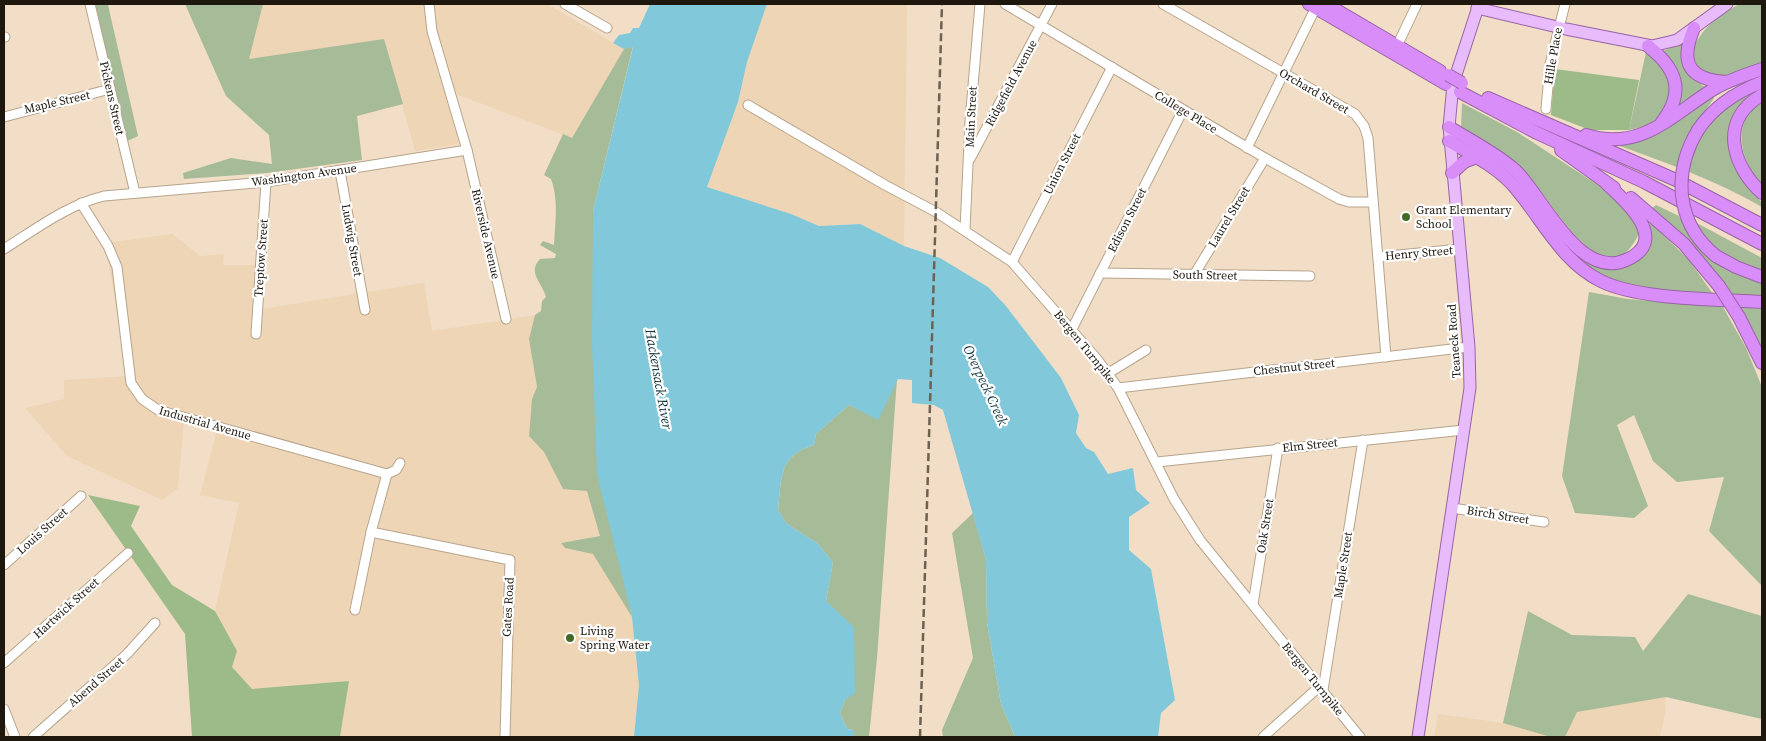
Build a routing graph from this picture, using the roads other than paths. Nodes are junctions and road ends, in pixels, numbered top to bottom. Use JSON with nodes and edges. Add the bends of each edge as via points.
{"nodes":[{"id":1,"x":90,"y":4,"type":"edge"},
{"id":2,"x":429,"y":4,"type":"edge"},
{"id":3,"x":565,"y":4,"type":"edge"},
{"id":4,"x":980,"y":4,"type":"edge"},
{"id":5,"x":1005,"y":4,"type":"edge"},
{"id":6,"x":1052,"y":4,"type":"edge"},
{"id":7,"x":1163,"y":4,"type":"edge"},
{"id":8,"x":1417,"y":4,"type":"edge"},
{"id":9,"x":1565,"y":4,"type":"edge"},
{"id":10,"x":1317,"y":5,"type":"edge"},
{"id":11,"x":1724,"y":5,"type":"edge"},
{"id":12,"x":1478,"y":6,"type":"edge"},
{"id":13,"x":1041,"y":25,"type":"junction"},
{"id":14,"x":1558,"y":26,"type":"junction"},
{"id":15,"x":607,"y":28,"type":"dead end"},
{"id":16,"x":1694,"y":28,"type":"junction"},
{"id":17,"x":1648,"y":46,"type":"junction"},
{"id":18,"x":1399,"y":52,"type":"junction"},
{"id":19,"x":1112,"y":67,"type":"junction"},
{"id":20,"x":1762,"y":69,"type":"edge"},
{"id":21,"x":1284,"y":73,"type":"junction"},
{"id":22,"x":1728,"y":82,"type":"junction"},
{"id":23,"x":1762,"y":82,"type":"edge"},
{"id":24,"x":1461,"y":88,"type":"junction"},
{"id":25,"x":110,"y":89,"type":"junction"},
{"id":26,"x":1762,"y":95,"type":"edge"},
{"id":27,"x":748,"y":106,"type":"dead end"},
{"id":28,"x":1546,"y":109,"type":"dead end"},
{"id":29,"x":1183,"y":110,"type":"junction"},
{"id":30,"x":4,"y":117,"type":"edge"},
{"id":31,"x":991,"y":119,"type":"junction"},
{"id":32,"x":970,"y":121,"type":"junction"},
{"id":33,"x":1449,"y":127,"type":"junction"},
{"id":34,"x":1551,"y":127,"type":"junction"},
{"id":35,"x":1657,"y":128,"type":"junction"},
{"id":36,"x":1537,"y":133,"type":"junction"},
{"id":37,"x":1449,"y":141,"type":"junction"},
{"id":38,"x":1247,"y":148,"type":"junction"},
{"id":39,"x":467,"y":150,"type":"junction"},
{"id":40,"x":1477,"y":157,"type":"junction"},
{"id":41,"x":1265,"y":158,"type":"junction"},
{"id":42,"x":969,"y":161,"type":"junction"},
{"id":43,"x":340,"y":170,"type":"junction"},
{"id":44,"x":1452,"y":173,"type":"junction"},
{"id":45,"x":266,"y":182,"type":"junction"},
{"id":46,"x":1607,"y":184,"type":"junction"},
{"id":47,"x":135,"y":193,"type":"junction"},
{"id":48,"x":1762,"y":193,"type":"edge"},
{"id":49,"x":80,"y":202,"type":"junction"},
{"id":50,"x":1373,"y":202,"type":"junction"},
{"id":51,"x":1762,"y":225,"type":"edge"},
{"id":52,"x":965,"y":229,"type":"junction"},
{"id":53,"x":1762,"y":244,"type":"edge"},
{"id":54,"x":4,"y":249,"type":"edge"},
{"id":55,"x":1460,"y":249,"type":"junction"},
{"id":56,"x":1378,"y":257,"type":"junction"},
{"id":57,"x":1012,"y":262,"type":"junction"},
{"id":58,"x":1100,"y":273,"type":"junction"},
{"id":59,"x":1194,"y":275,"type":"junction"},
{"id":60,"x":1310,"y":276,"type":"dead end"},
{"id":61,"x":1762,"y":276,"type":"edge"},
{"id":62,"x":1762,"y":302,"type":"edge"},
{"id":63,"x":365,"y":310,"type":"dead end"},
{"id":64,"x":506,"y":319,"type":"dead end"},
{"id":65,"x":1072,"y":329,"type":"junction"},
{"id":66,"x":256,"y":334,"type":"dead end"},
{"id":67,"x":1469,"y":348,"type":"junction"},
{"id":68,"x":1146,"y":350,"type":"dead end"},
{"id":69,"x":1386,"y":357,"type":"junction"},
{"id":70,"x":1762,"y":364,"type":"edge"},
{"id":71,"x":1107,"y":374,"type":"junction"},
{"id":72,"x":1118,"y":388,"type":"junction"},
{"id":73,"x":1464,"y":430,"type":"junction"},
{"id":74,"x":1363,"y":440,"type":"junction"},
{"id":75,"x":1278,"y":448,"type":"junction"},
{"id":76,"x":1157,"y":462,"type":"junction"},
{"id":77,"x":400,"y":463,"type":"dead end"},
{"id":78,"x":388,"y":474,"type":"junction"},
{"id":79,"x":81,"y":496,"type":"dead end"},
{"id":80,"x":1452,"y":508,"type":"junction"},
{"id":81,"x":1544,"y":522,"type":"dead end"},
{"id":82,"x":371,"y":532,"type":"junction"},
{"id":83,"x":128,"y":553,"type":"dead end"},
{"id":84,"x":4,"y":565,"type":"edge"},
{"id":85,"x":1253,"y":604,"type":"junction"},
{"id":86,"x":355,"y":610,"type":"dead end"},
{"id":87,"x":155,"y":622,"type":"dead end"},
{"id":88,"x":4,"y":663,"type":"edge"},
{"id":89,"x":1322,"y":688,"type":"junction"},
{"id":90,"x":4,"y":709,"type":"edge"},
{"id":91,"x":15,"y":737,"type":"edge"},
{"id":92,"x":33,"y":737,"type":"edge"},
{"id":93,"x":505,"y":737,"type":"edge"},
{"id":94,"x":1263,"y":737,"type":"edge"},
{"id":95,"x":1360,"y":737,"type":"edge"},
{"id":96,"x":1418,"y":737,"type":"edge"}],
"edges":[{"from":1,"to":25,"type":"street","name":"Pickens Street"},
{"from":2,"to":39,"type":"street","via":[[432,31]]},
{"from":3,"to":15,"type":"street"},
{"from":4,"to":32,"type":"street","name":"Main Street"},
{"from":5,"to":13,"type":"street","name":"College Place"},
{"from":6,"to":13,"type":"street","name":"Ridgefield Avenue"},
{"from":7,"to":21,"type":"street","name":"Orchard Street"},
{"from":8,"to":18,"type":"street"},
{"from":9,"to":14,"type":"street","name":"Hille Place"},
{"from":10,"to":18,"type":"highway"},
{"from":10,"to":21,"type":"street"},
{"from":11,"to":16,"type":"main road"},
{"from":12,"to":14,"type":"main road"},
{"from":12,"to":33,"type":"main road","name":"Teaneck Road","via":[[1453,84]]},
{"from":13,"to":19,"type":"street","name":"College Place"},
{"from":13,"to":31,"type":"street","name":"Ridgefield Avenue"},
{"from":14,"to":17,"type":"main road"},
{"from":14,"to":28,"type":"street","name":"Hille Place"},
{"from":16,"to":17,"type":"main road","via":[[1672,42]]},
{"from":16,"to":22,"type":"highway","via":[[1687,46],[1690,66],[1705,80]]},
{"from":17,"to":35,"type":"highway","via":[[1666,61],[1675,81],[1673,104]]},
{"from":18,"to":24,"type":"highway"},
{"from":19,"to":29,"type":"street","name":"College Place"},
{"from":19,"to":57,"type":"street","name":"Union Street"},
{"from":20,"to":22,"type":"highway"},
{"from":21,"to":38,"type":"street"},
{"from":21,"to":50,"type":"street","name":"Orchard Street","via":[[1360,119],[1367,133]]},
{"from":22,"to":35,"type":"highway"},
{"from":23,"to":61,"type":"highway","bridge":true,"via":[[1727,99],[1711,113],[1698,130],[1681,177],[1682,198],[1691,228],[1702,244],[1736,268]]},
{"from":24,"to":34,"type":"highway"},
{"from":24,"to":36,"type":"highway"},
{"from":25,"to":30,"type":"street","name":"Maple Street"},
{"from":25,"to":47,"type":"street","name":"Pickens Street"},
{"from":26,"to":48,"type":"highway","via":[[1742,113],[1734,144],[1742,170]]},
{"from":27,"to":52,"type":"street","name":"Bergen Turnpike"},
{"from":29,"to":38,"type":"street","name":"College Place"},
{"from":29,"to":58,"type":"street","name":"Edison Street"},
{"from":31,"to":32,"type":"street"},
{"from":31,"to":42,"type":"street","name":"Ridgefield Avenue"},
{"from":32,"to":42,"type":"street","name":"Main Street"},
{"from":33,"to":37,"type":"main road","name":"Teaneck Road"},
{"from":33,"to":46,"type":"highway","via":[[1514,170],[1579,250],[1599,261],[1619,263],[1639,250],[1644,229],[1632,208]]},
{"from":34,"to":35,"type":"highway","via":[[1611,140]]},
{"from":34,"to":51,"type":"highway","via":[[1676,180]]},
{"from":36,"to":46,"type":"highway"},
{"from":36,"to":53,"type":"highway","via":[[1644,182]]},
{"from":37,"to":40,"type":"highway"},
{"from":37,"to":44,"type":"main road","name":"Teaneck Road"},
{"from":38,"to":41,"type":"street","name":"College Place"},
{"from":39,"to":43,"type":"street","name":"Washington Avenue"},
{"from":39,"to":64,"type":"street","name":"Riverside Avenue"},
{"from":40,"to":44,"type":"highway","via":[[1464,162]]},
{"from":40,"to":62,"type":"highway","via":[[1507,178],[1567,256],[1601,281],[1639,292]]},
{"from":41,"to":50,"type":"street","name":"College Place","via":[[1339,199]]},
{"from":41,"to":59,"type":"street","name":"Laurel Street"},
{"from":42,"to":52,"type":"street","name":"Main Street"},
{"from":43,"to":45,"type":"street","name":"Washington Avenue"},
{"from":43,"to":63,"type":"street","name":"Ludwig Street"},
{"from":44,"to":55,"type":"main road","name":"Teaneck Road"},
{"from":45,"to":47,"type":"street","name":"Washington Avenue"},
{"from":45,"to":66,"type":"street","name":"Treptow Street"},
{"from":46,"to":70,"type":"highway","bridge":true,"via":[[1631,198],[1670,230],[1702,263],[1739,317]]},
{"from":47,"to":49,"type":"street","name":"Washington Avenue"},
{"from":49,"to":54,"type":"street","name":"Washington Avenue"},
{"from":49,"to":78,"type":"street","name":"Industrial Avenue","via":[[117,266],[129,374],[135,392],[142,400],[158,410]]},
{"from":50,"to":56,"type":"street","name":"Orchard Street"},
{"from":52,"to":57,"type":"street","name":"Bergen Turnpike"},
{"from":55,"to":56,"type":"street","name":"Henry Street"},
{"from":55,"to":67,"type":"main road","name":"Teaneck Road"},
{"from":56,"to":69,"type":"street","name":"Orchard Street"},
{"from":57,"to":65,"type":"street","name":"Bergen Turnpike"},
{"from":58,"to":59,"type":"street","name":"South Street"},
{"from":58,"to":65,"type":"street","name":"Edison Street"},
{"from":59,"to":60,"type":"street","name":"South Street"},
{"from":65,"to":71,"type":"street","name":"Bergen Turnpike"},
{"from":67,"to":69,"type":"street","name":"Chestnut Street"},
{"from":67,"to":73,"type":"main road","name":"Teaneck Road","via":[[1470,388]]},
{"from":68,"to":71,"type":"street"},
{"from":69,"to":72,"type":"street","name":"Chestnut Street"},
{"from":71,"to":72,"type":"street","name":"Bergen Turnpike"},
{"from":72,"to":76,"type":"street","name":"Bergen Turnpike"},
{"from":73,"to":74,"type":"street","name":"Elm Street"},
{"from":73,"to":80,"type":"main road","name":"Teaneck Road"},
{"from":74,"to":75,"type":"street","name":"Elm Street"},
{"from":74,"to":89,"type":"street","name":"Maple Street"},
{"from":75,"to":76,"type":"street","name":"Elm Street"},
{"from":75,"to":85,"type":"street","name":"Oak Street"},
{"from":76,"to":85,"type":"street","name":"Bergen Turnpike","via":[[1188,522]]},
{"from":77,"to":78,"type":"street"},
{"from":78,"to":82,"type":"street"},
{"from":79,"to":84,"type":"street","name":"Louis Street"},
{"from":80,"to":81,"type":"street","name":"Birch Street"},
{"from":80,"to":96,"type":"main road","name":"Teaneck Road"},
{"from":82,"to":86,"type":"street"},
{"from":82,"to":93,"type":"street","name":"Gates Road","via":[[510,560]]},
{"from":83,"to":88,"type":"street","name":"Hartwick Street"},
{"from":85,"to":89,"type":"street","name":"Bergen Turnpike"},
{"from":87,"to":92,"type":"street","name":"Abend Street","via":[[127,654]]},
{"from":89,"to":94,"type":"street"},
{"from":89,"to":95,"type":"street","name":"Bergen Turnpike"},
{"from":90,"to":91,"type":"street"}]}
